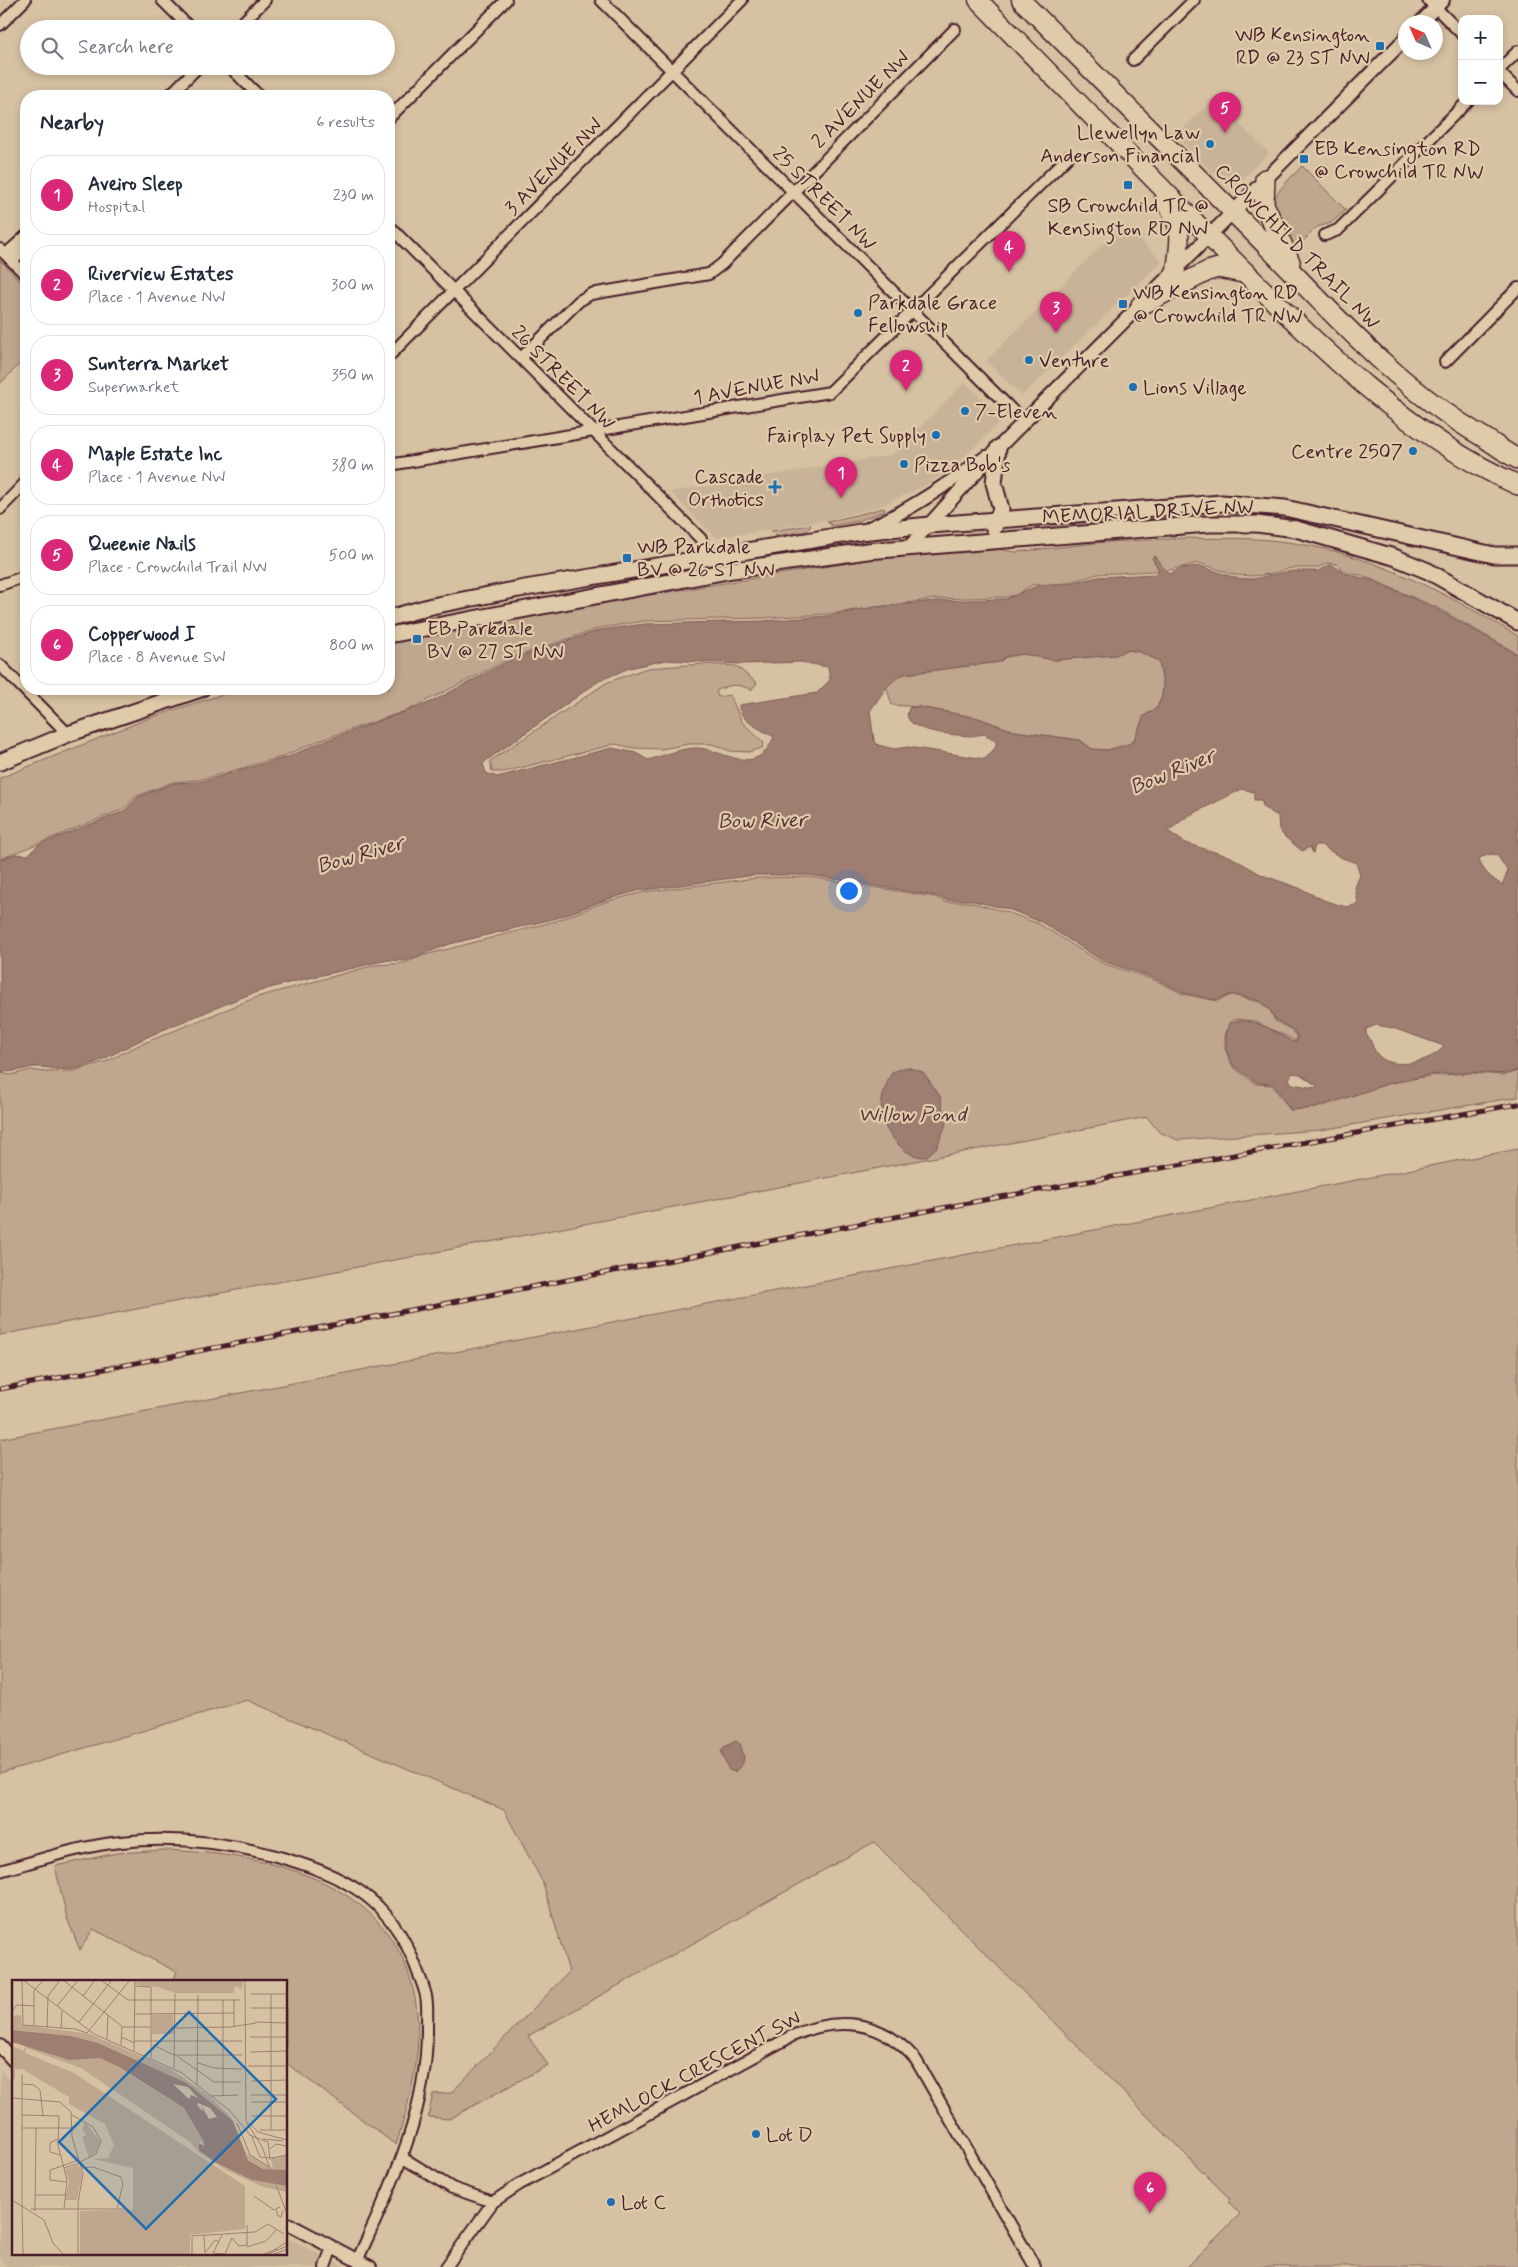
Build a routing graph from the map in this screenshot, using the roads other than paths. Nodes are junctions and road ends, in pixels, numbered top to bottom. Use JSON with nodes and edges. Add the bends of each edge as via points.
{"nodes":[{"id":1,"x":25,"y":0,"type":"edge"},
{"id":2,"x":162,"y":0,"type":"edge"},
{"id":3,"x":265,"y":0,"type":"edge"},
{"id":4,"x":506,"y":0,"type":"edge"},
{"id":5,"x":601,"y":0,"type":"edge"},
{"id":6,"x":742,"y":0,"type":"edge"},
{"id":7,"x":978,"y":0,"type":"edge"},
{"id":8,"x":1021,"y":0,"type":"edge"},
{"id":9,"x":1194,"y":0,"type":"edge"},
{"id":10,"x":1435,"y":3,"type":"edge"},
{"id":11,"x":1426,"y":15,"type":"edge"},
{"id":12,"x":182,"y":20,"type":"edge"},
{"id":13,"x":245,"y":20,"type":"edge"},
{"id":14,"x":0,"y":25,"type":"edge"},
{"id":15,"x":955,"y":29,"type":"dead end"},
{"id":16,"x":1458,"y":29,"type":"edge"},
{"id":17,"x":1398,"y":46,"type":"edge"},
{"id":18,"x":1518,"y":51,"type":"edge"},
{"id":19,"x":1134,"y":60,"type":"dead end"},
{"id":20,"x":1503,"y":67,"type":"edge"},
{"id":21,"x":672,"y":71,"type":"junction"},
{"id":22,"x":190,"y":75,"type":"edge"},
{"id":23,"x":238,"y":75,"type":"edge"},
{"id":24,"x":1503,"y":75,"type":"edge"},
{"id":25,"x":175,"y":90,"type":"edge"},
{"id":26,"x":253,"y":90,"type":"edge"},
{"id":27,"x":1518,"y":91,"type":"edge"},
{"id":28,"x":1464,"y":105,"type":"edge"},
{"id":29,"x":395,"y":112,"type":"edge"},
{"id":30,"x":1068,"y":157,"type":"dead end"},
{"id":31,"x":1136,"y":161,"type":"junction"},
{"id":32,"x":1265,"y":179,"type":"junction"},
{"id":33,"x":794,"y":191,"type":"junction"},
{"id":34,"x":1232,"y":212,"type":"junction"},
{"id":35,"x":395,"y":232,"type":"edge"},
{"id":36,"x":1325,"y":235,"type":"dead end"},
{"id":37,"x":1209,"y":236,"type":"junction"},
{"id":38,"x":20,"y":241,"type":"edge"},
{"id":39,"x":20,"y":249,"type":"edge"},
{"id":40,"x":6,"y":254,"type":"edge"},
{"id":41,"x":20,"y":269,"type":"edge"},
{"id":42,"x":1176,"y":269,"type":"junction"},
{"id":43,"x":1248,"y":274,"type":"junction"},
{"id":44,"x":1296,"y":275,"type":"junction"},
{"id":45,"x":1518,"y":288,"type":"edge"},
{"id":46,"x":453,"y":290,"type":"junction"},
{"id":47,"x":1141,"y":305,"type":"junction"},
{"id":48,"x":914,"y":311,"type":"junction"},
{"id":49,"x":395,"y":350,"type":"edge"},
{"id":50,"x":521,"y":358,"type":"junction"},
{"id":51,"x":1445,"y":362,"type":"dead end"},
{"id":52,"x":1024,"y":422,"type":"junction"},
{"id":53,"x":594,"y":432,"type":"junction"},
{"id":54,"x":1486,"y":439,"type":"junction"},
{"id":55,"x":1518,"y":446,"type":"edge"},
{"id":56,"x":998,"y":448,"type":"junction"},
{"id":57,"x":1518,"y":459,"type":"edge"},
{"id":58,"x":395,"y":465,"type":"edge"},
{"id":59,"x":1518,"y":485,"type":"edge"},
{"id":60,"x":20,"y":488,"type":"edge"},
{"id":61,"x":1000,"y":499,"type":"junction"},
{"id":62,"x":0,"y":508,"type":"edge"},
{"id":63,"x":1030,"y":518,"type":"junction"},
{"id":64,"x":998,"y":520,"type":"junction"},
{"id":65,"x":930,"y":525,"type":"junction"},
{"id":66,"x":860,"y":532,"type":"junction"},
{"id":67,"x":977,"y":542,"type":"junction"},
{"id":68,"x":909,"y":547,"type":"junction"},
{"id":69,"x":1518,"y":556,"type":"edge"},
{"id":70,"x":705,"y":558,"type":"junction"},
{"id":71,"x":20,"y":578,"type":"edge"},
{"id":72,"x":0,"y":585,"type":"edge"},
{"id":73,"x":395,"y":617,"type":"edge"},
{"id":74,"x":1518,"y":622,"type":"edge"},
{"id":75,"x":395,"y":634,"type":"edge"},
{"id":76,"x":0,"y":665,"type":"edge"},
{"id":77,"x":20,"y":685,"type":"edge"},
{"id":78,"x":30,"y":695,"type":"edge"},
{"id":79,"x":183,"y":695,"type":"edge"},
{"id":80,"x":68,"y":734,"type":"junction"},
{"id":81,"x":0,"y":762,"type":"edge"},
{"id":82,"x":0,"y":1871,"type":"edge"},
{"id":83,"x":0,"y":2046,"type":"edge"},
{"id":84,"x":12,"y":2059,"type":"edge"},
{"id":85,"x":403,"y":2158,"type":"junction"},
{"id":86,"x":493,"y":2202,"type":"junction"},
{"id":87,"x":288,"y":2224,"type":"edge"},
{"id":88,"x":332,"y":2247,"type":"junction"},
{"id":89,"x":364,"y":2265,"type":"edge"},
{"id":90,"x":325,"y":2267,"type":"edge"},
{"id":91,"x":446,"y":2267,"type":"edge"},
{"id":92,"x":1035,"y":2267,"type":"edge"}],
"edges":[{"from":1,"to":14,"type":"street"},
{"from":2,"to":12,"type":"street"},
{"from":3,"to":13,"type":"street"},
{"from":4,"to":29,"type":"street"},
{"from":5,"to":21,"type":"street","name":"25 STREET NW"},
{"from":6,"to":21,"type":"street","name":"3 AVENUE NW"},
{"from":7,"to":31,"type":"highway"},
{"from":8,"to":34,"type":"highway","name":"CROWCHILD TRAIL NW"},
{"from":9,"to":19,"type":"street"},
{"from":10,"to":11,"type":"street"},
{"from":10,"to":16,"type":"street"},
{"from":15,"to":33,"type":"street","name":"2 AVENUE NW"},
{"from":17,"to":32,"type":"street"},
{"from":18,"to":20,"type":"street"},
{"from":21,"to":33,"type":"street","name":"25 STREET NW"},
{"from":21,"to":46,"type":"street","name":"3 AVENUE NW"},
{"from":22,"to":25,"type":"street"},
{"from":23,"to":26,"type":"street"},
{"from":24,"to":27,"type":"street"},
{"from":28,"to":36,"type":"street","via":[[1338,230]]},
{"from":30,"to":48,"type":"street","name":"1 AVENUE NW"},
{"from":31,"to":37,"type":"highway"},
{"from":31,"to":42,"type":"highway","via":[[1178,223],[1180,243]]},
{"from":32,"to":34,"type":"street"},
{"from":32,"to":44,"type":"highway","via":[[1267,217]]},
{"from":33,"to":48,"type":"street","name":"25 STREET NW"},
{"from":33,"to":50,"type":"street","name":"2 AVENUE NW","via":[[722,264],[708,274],[591,294],[579,301]]},
{"from":34,"to":37,"type":"street"},
{"from":34,"to":44,"type":"highway","name":"CROWCHILD TRAIL NW"},
{"from":35,"to":46,"type":"street","name":"26 STREET NW"},
{"from":37,"to":42,"type":"street"},
{"from":37,"to":43,"type":"highway"},
{"from":38,"to":40,"type":"street"},
{"from":39,"to":40,"type":"street"},
{"from":40,"to":41,"type":"street"},
{"from":42,"to":47,"type":"street"},
{"from":43,"to":47,"type":"highway","via":[[1218,268]]},
{"from":43,"to":59,"type":"highway","via":[[1338,361],[1417,426],[1472,463]]},
{"from":44,"to":54,"type":"highway","name":"CROWCHILD TRAIL NW","via":[[1417,392]]},
{"from":45,"to":51,"type":"street"},
{"from":46,"to":49,"type":"street","name":"3 AVENUE NW"},
{"from":46,"to":50,"type":"street","name":"26 STREET NW"},
{"from":47,"to":52,"type":"street"},
{"from":48,"to":52,"type":"street","name":"25 STREET NW"},
{"from":48,"to":53,"type":"street","name":"1 AVENUE NW","via":[[830,392]]},
{"from":50,"to":53,"type":"street","name":"26 STREET NW"},
{"from":52,"to":56,"type":"street"},
{"from":53,"to":58,"type":"street","name":"1 AVENUE NW"},
{"from":53,"to":70,"type":"street","name":"26 STREET NW","via":[[701,539]]},
{"from":54,"to":55,"type":"highway"},
{"from":54,"to":57,"type":"highway","name":"CROWCHILD TRAIL NW"},
{"from":56,"to":61,"type":"main road","via":[[994,483]]},
{"from":56,"to":65,"type":"street"},
{"from":56,"to":66,"type":"street","via":[[926,497]]},
{"from":60,"to":62,"type":"street"},
{"from":61,"to":63,"type":"main road"},
{"from":61,"to":64,"type":"main road","via":[[1002,509]]},
{"from":63,"to":64,"type":"main road","name":"MEMORIAL DRIVE NW"},
{"from":63,"to":69,"type":"main road","name":"MEMORIAL DRIVE NW","via":[[1222,503],[1250,504],[1285,508],[1494,554]]},
{"from":64,"to":65,"type":"main road","name":"MEMORIAL DRIVE NW"},
{"from":64,"to":67,"type":"main road","via":[[993,530]]},
{"from":65,"to":66,"type":"main road","name":"MEMORIAL DRIVE NW"},
{"from":65,"to":68,"type":"street"},
{"from":66,"to":70,"type":"main road","name":"MEMORIAL DRIVE NW"},
{"from":67,"to":68,"type":"main road","name":"MEMORIAL DRIVE NW"},
{"from":67,"to":74,"type":"main road","name":"MEMORIAL DRIVE NW","via":[[1208,524],[1257,524],[1296,529],[1386,554],[1420,568]]},
{"from":68,"to":75,"type":"main road","name":"MEMORIAL DRIVE NW","via":[[733,570]]},
{"from":70,"to":73,"type":"main road","name":"MEMORIAL DRIVE NW","via":[[471,598]]},
{"from":71,"to":72,"type":"street"},
{"from":76,"to":77,"type":"street"},
{"from":78,"to":80,"type":"street"},
{"from":79,"to":80,"type":"main road"},
{"from":80,"to":81,"type":"main road"},
{"from":82,"to":85,"type":"street","via":[[120,1842],[195,1840],[240,1846],[313,1867],[342,1879],[360,1891],[388,1916],[410,1950],[426,1996],[428,2051],[418,2108]]},
{"from":83,"to":84,"type":"street"},
{"from":85,"to":86,"type":"street","via":[[452,2188]]},
{"from":85,"to":89,"type":"street"},
{"from":86,"to":91,"type":"street","name":"HEMLOCK CRESCENT SW"},
{"from":86,"to":92,"type":"street","name":"HEMLOCK CRESCENT SW","via":[[520,2184],[792,2036],[825,2024],[848,2023],[888,2036],[916,2060]]},
{"from":87,"to":88,"type":"street"},
{"from":88,"to":89,"type":"street"},
{"from":88,"to":90,"type":"street"}]}
